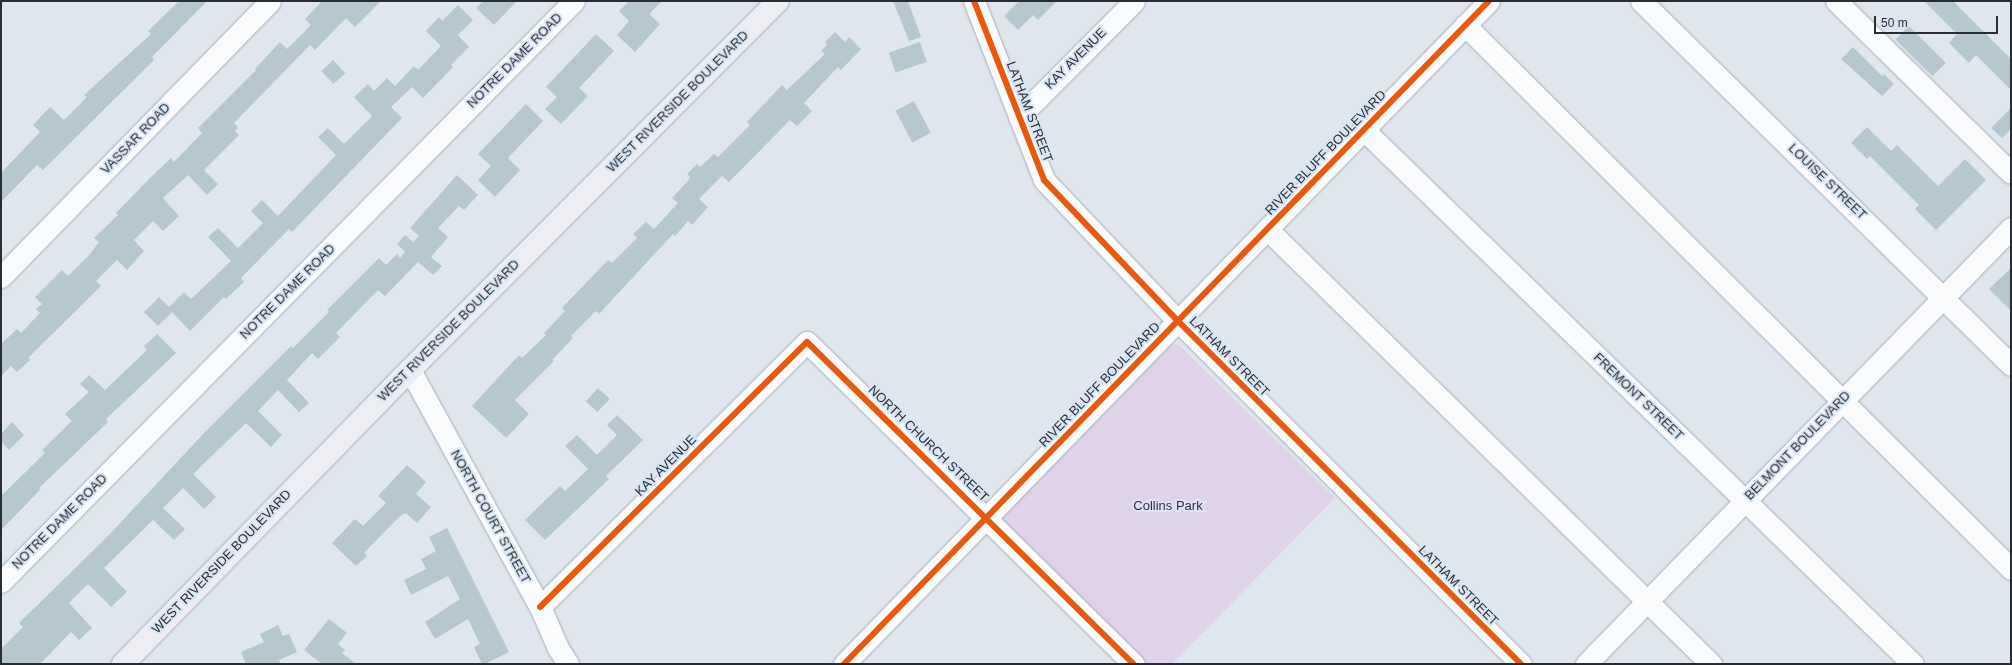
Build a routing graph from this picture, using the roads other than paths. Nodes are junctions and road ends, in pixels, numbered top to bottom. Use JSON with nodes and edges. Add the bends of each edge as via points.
{"nodes":[{"id":1,"x":270,"y":1,"type":"edge"},
{"id":2,"x":574,"y":1,"type":"edge"},
{"id":3,"x":778,"y":1,"type":"edge"},
{"id":4,"x":974,"y":1,"type":"edge"},
{"id":5,"x":1134,"y":1,"type":"edge"},
{"id":6,"x":1489,"y":1,"type":"edge"},
{"id":7,"x":1641,"y":1,"type":"edge"},
{"id":8,"x":1836,"y":1,"type":"edge"},
{"id":9,"x":1465,"y":26,"type":"junction"},
{"id":10,"x":1019,"y":117,"type":"junction"},
{"id":11,"x":1364,"y":130,"type":"junction"},
{"id":12,"x":2011,"y":173,"type":"edge"},
{"id":13,"x":2011,"y":228,"type":"edge"},
{"id":14,"x":1267,"y":229,"type":"junction"},
{"id":15,"x":1,"y":277,"type":"edge"},
{"id":16,"x":1944,"y":297,"type":"junction"},
{"id":17,"x":1178,"y":321,"type":"junction"},
{"id":18,"x":808,"y":342,"type":"joint"},
{"id":19,"x":2011,"y":365,"type":"edge"},
{"id":20,"x":410,"y":370,"type":"junction"},
{"id":21,"x":1842,"y":401,"type":"junction"},
{"id":22,"x":1744,"y":501,"type":"junction"},
{"id":23,"x":987,"y":517,"type":"junction"},
{"id":24,"x":2011,"y":569,"type":"edge"},
{"id":25,"x":1,"y":582,"type":"edge"},
{"id":26,"x":1647,"y":601,"type":"junction"},
{"id":27,"x":540,"y":607,"type":"junction"},
{"id":28,"x":123,"y":664,"type":"edge"},
{"id":29,"x":568,"y":664,"type":"edge"},
{"id":30,"x":844,"y":664,"type":"edge"},
{"id":31,"x":1134,"y":664,"type":"edge"},
{"id":32,"x":1521,"y":664,"type":"edge"},
{"id":33,"x":1586,"y":664,"type":"edge"},
{"id":34,"x":1711,"y":664,"type":"edge"},
{"id":35,"x":1913,"y":664,"type":"edge"}],
"edges":[{"from":1,"to":15,"type":"street","name":"VASSAR ROAD"},
{"from":2,"to":25,"type":"street","name":"NOTRE DAME ROAD"},
{"from":3,"to":20,"type":"main road","name":"WEST RIVERSIDE BOULEVARD"},
{"from":4,"to":10,"type":"street","name":"LATHAM STREET"},
{"from":5,"to":10,"type":"street","name":"KAY AVENUE"},
{"from":6,"to":9,"type":"street","name":"RIVER BLUFF BOULEVARD"},
{"from":7,"to":16,"type":"street","name":"LOUISE STREET"},
{"from":8,"to":12,"type":"street"},
{"from":9,"to":11,"type":"street","name":"RIVER BLUFF BOULEVARD"},
{"from":9,"to":21,"type":"street"},
{"from":10,"to":17,"type":"street","name":"LATHAM STREET","via":[[1044,180]]},
{"from":11,"to":14,"type":"street","name":"RIVER BLUFF BOULEVARD"},
{"from":11,"to":22,"type":"street","name":"FREMONT STREET"},
{"from":13,"to":16,"type":"street","name":"BELMONT BOULEVARD"},
{"from":14,"to":17,"type":"street","name":"RIVER BLUFF BOULEVARD"},
{"from":14,"to":26,"type":"street"},
{"from":16,"to":19,"type":"street","name":"LOUISE STREET"},
{"from":16,"to":21,"type":"street","name":"BELMONT BOULEVARD"},
{"from":17,"to":23,"type":"street","name":"RIVER BLUFF BOULEVARD"},
{"from":17,"to":32,"type":"street","name":"LATHAM STREET"},
{"from":18,"to":23,"type":"street","name":"NORTH CHURCH STREET"},
{"from":18,"to":27,"type":"street","name":"KAY AVENUE"},
{"from":20,"to":27,"type":"street","name":"NORTH COURT STREET"},
{"from":20,"to":28,"type":"main road","name":"WEST RIVERSIDE BOULEVARD"},
{"from":21,"to":22,"type":"street","name":"BELMONT BOULEVARD"},
{"from":21,"to":24,"type":"street"},
{"from":22,"to":26,"type":"street","name":"BELMONT BOULEVARD"},
{"from":22,"to":35,"type":"street","name":"FREMONT STREET"},
{"from":23,"to":30,"type":"street","name":"RIVER BLUFF BOULEVARD"},
{"from":23,"to":31,"type":"street","name":"NORTH CHURCH STREET"},
{"from":26,"to":33,"type":"street","name":"BELMONT BOULEVARD"},
{"from":26,"to":34,"type":"street"},
{"from":27,"to":29,"type":"street","name":"NORTH COURT STREET"}]}
